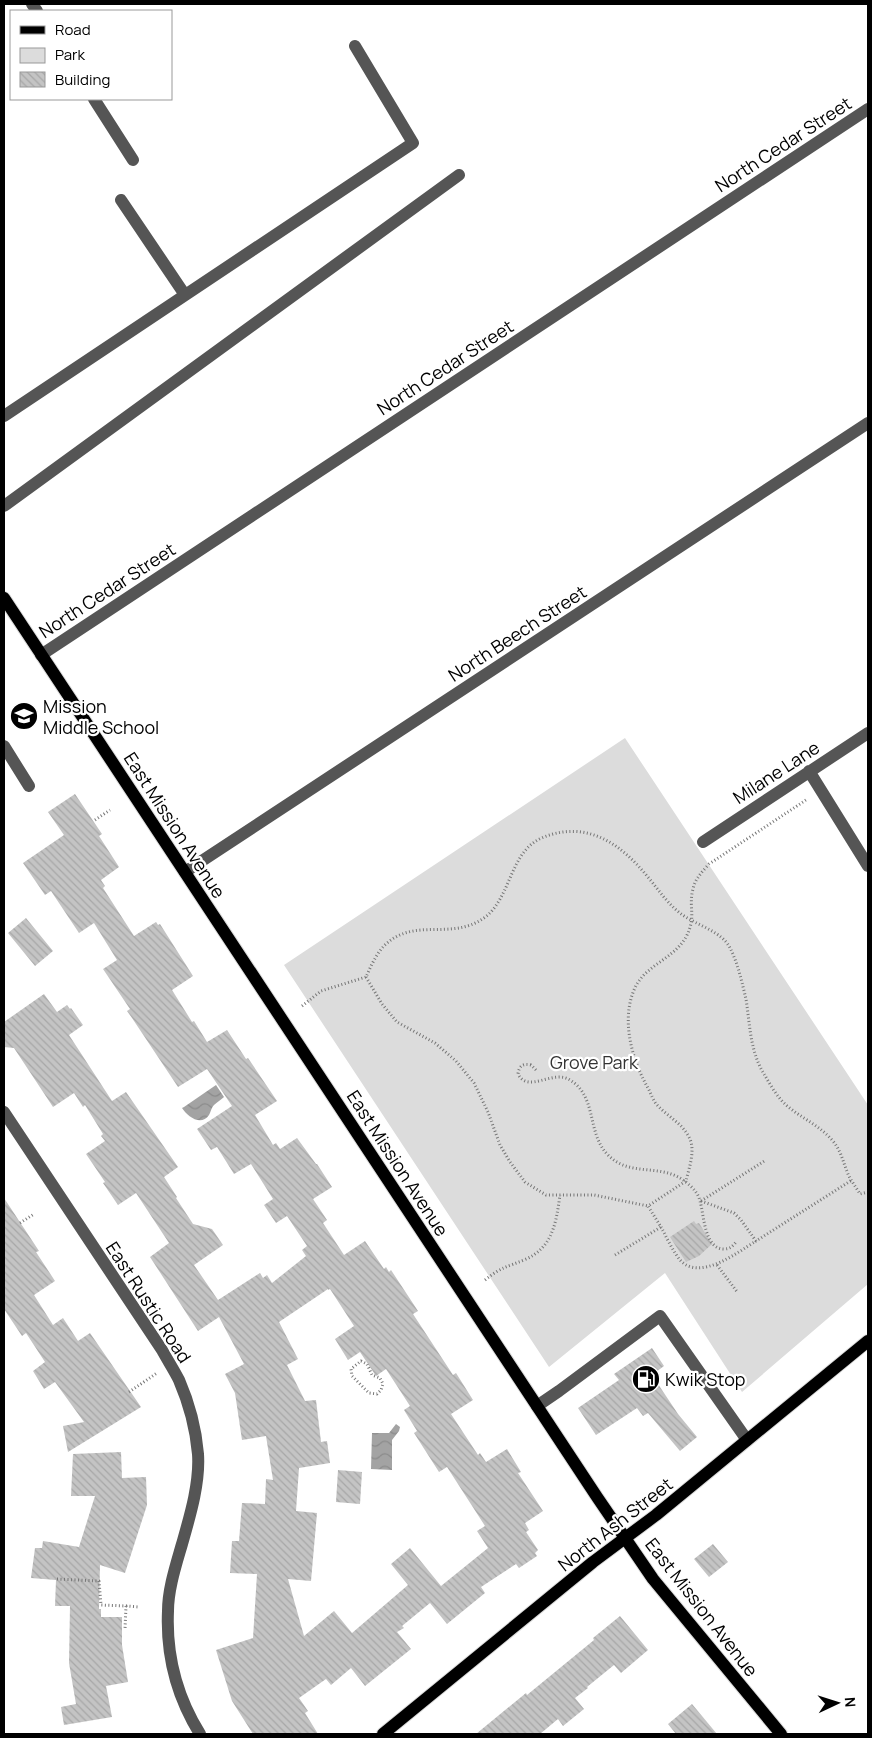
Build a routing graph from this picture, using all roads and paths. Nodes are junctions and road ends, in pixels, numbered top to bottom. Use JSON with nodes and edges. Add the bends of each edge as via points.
{"nodes":[{"id":1,"x":355,"y":46,"type":"dead end"},
{"id":2,"x":95,"y":100,"type":"edge"},
{"id":3,"x":868,"y":109,"type":"edge"},
{"id":4,"x":133,"y":160,"type":"dead end"},
{"id":5,"x":459,"y":175,"type":"dead end"},
{"id":6,"x":121,"y":200,"type":"dead end"},
{"id":7,"x":185,"y":295,"type":"junction"},
{"id":8,"x":4,"y":416,"type":"edge"},
{"id":9,"x":868,"y":423,"type":"edge"},
{"id":10,"x":4,"y":506,"type":"edge"},
{"id":11,"x":4,"y":598,"type":"edge"},
{"id":12,"x":41,"y":655,"type":"junction"},
{"id":13,"x":868,"y":733,"type":"edge"},
{"id":14,"x":4,"y":746,"type":"edge"},
{"id":15,"x":809,"y":771,"type":"junction"},
{"id":16,"x":29,"y":786,"type":"dead end"},
{"id":17,"x":821,"y":790,"type":"junction"},
{"id":18,"x":110,"y":810,"type":"dead end"},
{"id":19,"x":95,"y":820,"type":"dead end"},
{"id":20,"x":703,"y":842,"type":"dead end"},
{"id":21,"x":868,"y":866,"type":"edge"},
{"id":22,"x":185,"y":872,"type":"junction"},
{"id":23,"x":693,"y":922,"type":"junction"},
{"id":24,"x":366,"y":977,"type":"junction"},
{"id":25,"x":302,"y":1006,"type":"dead end"},
{"id":26,"x":536,"y":1070,"type":"dead end"},
{"id":27,"x":4,"y":1112,"type":"edge"},
{"id":28,"x":766,"y":1160,"type":"dead end"},
{"id":29,"x":852,"y":1180,"type":"junction"},
{"id":30,"x":686,"y":1182,"type":"junction"},
{"id":31,"x":868,"y":1192,"type":"edge"},
{"id":32,"x":560,"y":1195,"type":"junction"},
{"id":33,"x":700,"y":1201,"type":"junction"},
{"id":34,"x":648,"y":1206,"type":"junction"},
{"id":35,"x":34,"y":1214,"type":"dead end"},
{"id":36,"x":20,"y":1223,"type":"dead end"},
{"id":37,"x":661,"y":1227,"type":"junction"},
{"id":38,"x":736,"y":1242,"type":"dead end"},
{"id":39,"x":756,"y":1242,"type":"junction"},
{"id":40,"x":615,"y":1254,"type":"dead end"},
{"id":41,"x":717,"y":1265,"type":"junction"},
{"id":42,"x":485,"y":1280,"type":"dead end"},
{"id":43,"x":738,"y":1294,"type":"dead end"},
{"id":44,"x":868,"y":1342,"type":"edge"},
{"id":45,"x":380,"y":1378,"type":"joint"},
{"id":46,"x":144,"y":1382,"type":"dead end"},
{"id":47,"x":129,"y":1392,"type":"dead end"},
{"id":48,"x":537,"y":1406,"type":"junction"},
{"id":49,"x":747,"y":1440,"type":"junction"},
{"id":50,"x":625,"y":1538,"type":"junction"},
{"id":51,"x":57,"y":1579,"type":"dead end"},
{"id":52,"x":126,"y":1606,"type":"junction"},
{"id":53,"x":139,"y":1606,"type":"dead end"},
{"id":54,"x":125,"y":1629,"type":"dead end"},
{"id":55,"x":200,"y":1734,"type":"edge"},
{"id":56,"x":383,"y":1734,"type":"edge"},
{"id":57,"x":781,"y":1734,"type":"edge"}],
"edges":[{"from":1,"to":7,"type":"street","via":[[413,143]]},
{"from":2,"to":4,"type":"street"},
{"from":3,"to":12,"type":"street","name":"North Cedar Street"},
{"from":5,"to":10,"type":"street"},
{"from":6,"to":7,"type":"street"},
{"from":7,"to":8,"type":"street"},
{"from":9,"to":22,"type":"street","name":"North Beech Street"},
{"from":11,"to":12,"type":"main road","name":"East Mission Avenue"},
{"from":12,"to":22,"type":"main road","name":"East Mission Avenue"},
{"from":13,"to":15,"type":"street","name":"Milane Lane"},
{"from":14,"to":16,"type":"street"},
{"from":15,"to":17,"type":"street"},
{"from":15,"to":20,"type":"street","name":"Milane Lane"},
{"from":17,"to":21,"type":"street"},
{"from":17,"to":23,"type":"path","via":[[709,864],[692,890]]},
{"from":18,"to":19,"type":"path"},
{"from":22,"to":48,"type":"main road","name":"East Mission Avenue"},
{"from":23,"to":24,"type":"path","via":[[662,896],[625,852],[594,834],[558,832],[532,843],[519,860],[494,910],[482,919],[455,930],[412,930],[396,936],[384,945]]},
{"from":23,"to":29,"type":"path","via":[[712,930],[729,945],[745,998],[754,1051],[762,1071],[785,1104],[833,1140]]},
{"from":23,"to":30,"type":"path","via":[[672,954],[643,975],[629,1005],[628,1022],[634,1058],[641,1076],[656,1104],[690,1138],[692,1156]]},
{"from":24,"to":25,"type":"path","via":[[321,991]]},
{"from":24,"to":32,"type":"path","via":[[397,1022],[434,1043],[456,1061],[474,1083],[500,1145],[525,1182],[546,1195]]},
{"from":26,"to":30,"type":"path","via":[[531,1065],[523,1065],[518,1074],[528,1082],[563,1076],[582,1090],[597,1139],[612,1159],[640,1169],[666,1171]]},
{"from":27,"to":55,"type":"street","name":"East Rustic Road","via":[[162,1350],[179,1380],[190,1413],[198,1456],[195,1490],[174,1574],[168,1610],[169,1646],[175,1681],[189,1717]]},
{"from":28,"to":33,"type":"path"},
{"from":29,"to":31,"type":"path","via":[[860,1194]]},
{"from":29,"to":39,"type":"path"},
{"from":30,"to":33,"type":"path"},
{"from":30,"to":34,"type":"path"},
{"from":32,"to":34,"type":"path","via":[[594,1195]]},
{"from":32,"to":42,"type":"path","via":[[556,1223],[549,1240],[537,1253],[498,1270]]},
{"from":33,"to":38,"type":"path","via":[[712,1243],[725,1249]]},
{"from":33,"to":39,"type":"path","via":[[734,1213]]},
{"from":34,"to":37,"type":"path"},
{"from":35,"to":36,"type":"path"},
{"from":37,"to":40,"type":"path"},
{"from":37,"to":41,"type":"path","via":[[680,1260],[688,1266]]},
{"from":39,"to":41,"type":"path"},
{"from":41,"to":43,"type":"path"},
{"from":44,"to":49,"type":"main road","name":"North Ash Street"},
{"from":45,"to":45,"type":"path","via":[[381,1390],[376,1394],[369,1393],[352,1376],[351,1369],[360,1361],[367,1364],[372,1375]]},
{"from":46,"to":47,"type":"path"},
{"from":48,"to":49,"type":"street","via":[[660,1316]]},
{"from":48,"to":50,"type":"main road","name":"East Mission Avenue"},
{"from":49,"to":50,"type":"main road","name":"North Ash Street"},
{"from":50,"to":56,"type":"main road","name":"North Ash Street"},
{"from":50,"to":57,"type":"main road","name":"East Mission Avenue","via":[[653,1579]]},
{"from":51,"to":52,"type":"path","via":[[99,1581],[101,1605]]},
{"from":52,"to":53,"type":"path"},
{"from":52,"to":54,"type":"path"}]}
